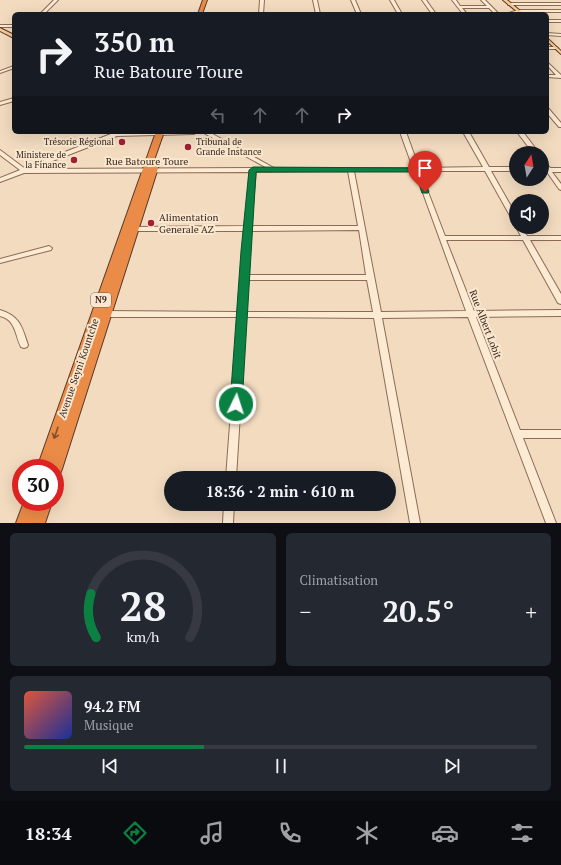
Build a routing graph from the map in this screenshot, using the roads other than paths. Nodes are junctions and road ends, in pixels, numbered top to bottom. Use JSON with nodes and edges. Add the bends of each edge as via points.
{"nodes":[{"id":1,"x":56,"y":0,"type":"edge"},
{"id":2,"x":205,"y":0,"type":"edge"},
{"id":3,"x":208,"y":0,"type":"edge"},
{"id":4,"x":262,"y":0,"type":"edge"},
{"id":5,"x":316,"y":0,"type":"edge"},
{"id":6,"x":353,"y":0,"type":"edge"},
{"id":7,"x":392,"y":0,"type":"edge"},
{"id":8,"x":424,"y":0,"type":"edge"},
{"id":9,"x":454,"y":0,"type":"edge"},
{"id":10,"x":483,"y":0,"type":"edge"},
{"id":11,"x":505,"y":0,"type":"edge"},
{"id":12,"x":543,"y":0,"type":"edge"},
{"id":13,"x":509,"y":4,"type":"junction"},
{"id":14,"x":548,"y":4,"type":"junction"},
{"id":15,"x":561,"y":4,"type":"edge"},
{"id":16,"x":460,"y":7,"type":"junction"},
{"id":17,"x":490,"y":7,"type":"junction"},
{"id":18,"x":44,"y":12,"type":"edge"},
{"id":19,"x":201,"y":12,"type":"edge"},
{"id":20,"x":205,"y":12,"type":"edge"},
{"id":21,"x":261,"y":12,"type":"edge"},
{"id":22,"x":318,"y":12,"type":"edge"},
{"id":23,"x":358,"y":12,"type":"edge"},
{"id":24,"x":399,"y":12,"type":"edge"},
{"id":25,"x":433,"y":12,"type":"edge"},
{"id":26,"x":464,"y":12,"type":"edge"},
{"id":27,"x":495,"y":12,"type":"edge"},
{"id":28,"x":519,"y":12,"type":"edge"},
{"id":29,"x":549,"y":12,"type":"edge"},
{"id":30,"x":560,"y":12,"type":"edge"},
{"id":31,"x":549,"y":21,"type":"edge"},
{"id":32,"x":561,"y":21,"type":"edge"},
{"id":33,"x":0,"y":26,"type":"edge"},
{"id":34,"x":12,"y":26,"type":"edge"},
{"id":35,"x":0,"y":29,"type":"edge"},
{"id":36,"x":549,"y":34,"type":"edge"},
{"id":37,"x":561,"y":35,"type":"edge"},
{"id":38,"x":12,"y":36,"type":"edge"},
{"id":39,"x":549,"y":42,"type":"edge"},
{"id":40,"x":549,"y":48,"type":"edge"},
{"id":41,"x":556,"y":48,"type":"junction"},
{"id":42,"x":561,"y":53,"type":"edge"},
{"id":43,"x":549,"y":65,"type":"edge"},
{"id":44,"x":12,"y":67,"type":"edge"},
{"id":45,"x":0,"y":70,"type":"edge"},
{"id":46,"x":549,"y":76,"type":"edge"},
{"id":47,"x":561,"y":76,"type":"edge"},
{"id":48,"x":12,"y":100,"type":"edge"},
{"id":49,"x":0,"y":104,"type":"edge"},
{"id":50,"x":549,"y":112,"type":"edge"},
{"id":51,"x":558,"y":120,"type":"edge"},
{"id":52,"x":561,"y":126,"type":"edge"},
{"id":53,"x":114,"y":134,"type":"edge"},
{"id":54,"x":162,"y":134,"type":"edge"},
{"id":55,"x":209,"y":134,"type":"edge"},
{"id":56,"x":404,"y":134,"type":"edge"},
{"id":57,"x":467,"y":134,"type":"edge"},
{"id":58,"x":522,"y":134,"type":"edge"},
{"id":59,"x":531,"y":146,"type":"edge"},
{"id":60,"x":0,"y":152,"type":"edge"},
{"id":61,"x":24,"y":170,"type":"junction"},
{"id":62,"x":149,"y":170,"type":"junction"},
{"id":63,"x":253,"y":170,"type":"junction"},
{"id":64,"x":272,"y":170,"type":"junction"},
{"id":65,"x":351,"y":170,"type":"junction"},
{"id":66,"x":418,"y":170,"type":"junction"},
{"id":67,"x":486,"y":170,"type":"junction"},
{"id":68,"x":509,"y":170,"type":"edge"},
{"id":69,"x":549,"y":170,"type":"edge"},
{"id":70,"x":561,"y":170,"type":"edge"},
{"id":71,"x":549,"y":174,"type":"edge"},
{"id":72,"x":0,"y":180,"type":"edge"},
{"id":73,"x":561,"y":188,"type":"edge"},
{"id":74,"x":509,"y":210,"type":"edge"},
{"id":75,"x":248,"y":228,"type":"junction"},
{"id":76,"x":361,"y":228,"type":"junction"},
{"id":77,"x":134,"y":230,"type":"junction"},
{"id":78,"x":523,"y":234,"type":"edge"},
{"id":79,"x":442,"y":238,"type":"junction"},
{"id":80,"x":526,"y":238,"type":"junction"},
{"id":81,"x":561,"y":238,"type":"edge"},
{"id":82,"x":49,"y":248,"type":"dead end"},
{"id":83,"x":0,"y":261,"type":"edge"},
{"id":84,"x":370,"y":277,"type":"junction"},
{"id":85,"x":244,"y":278,"type":"junction"},
{"id":86,"x":561,"y":301,"type":"edge"},
{"id":87,"x":0,"y":313,"type":"edge"},
{"id":88,"x":561,"y":313,"type":"edge"},
{"id":89,"x":101,"y":314,"type":"junction"},
{"id":90,"x":471,"y":314,"type":"junction"},
{"id":91,"x":242,"y":315,"type":"junction"},
{"id":92,"x":377,"y":315,"type":"junction"},
{"id":93,"x":24,"y":345,"type":"dead end"},
{"id":94,"x":517,"y":434,"type":"junction"},
{"id":95,"x":561,"y":434,"type":"edge"},
{"id":96,"x":47,"y":459,"type":"edge"},
{"id":97,"x":58,"y":459,"type":"edge"},
{"id":98,"x":231,"y":471,"type":"edge"},
{"id":99,"x":29,"y":511,"type":"edge"},
{"id":100,"x":41,"y":511,"type":"edge"},
{"id":101,"x":229,"y":511,"type":"edge"},
{"id":102,"x":24,"y":523,"type":"edge"},
{"id":103,"x":37,"y":523,"type":"edge"},
{"id":104,"x":228,"y":523,"type":"edge"},
{"id":105,"x":414,"y":523,"type":"edge"},
{"id":106,"x":551,"y":523,"type":"edge"}],
"edges":[{"from":1,"to":18,"type":"street"},
{"from":2,"to":19,"type":"highway"},
{"from":3,"to":20,"type":"highway"},
{"from":4,"to":21,"type":"street"},
{"from":5,"to":22,"type":"street"},
{"from":6,"to":23,"type":"street"},
{"from":7,"to":24,"type":"street"},
{"from":8,"to":25,"type":"street"},
{"from":9,"to":16,"type":"street"},
{"from":10,"to":17,"type":"street"},
{"from":11,"to":13,"type":"main road"},
{"from":12,"to":14,"type":"street"},
{"from":13,"to":14,"type":"street"},
{"from":13,"to":28,"type":"main road"},
{"from":14,"to":15,"type":"street"},
{"from":14,"to":30,"type":"street"},
{"from":16,"to":17,"type":"street"},
{"from":16,"to":26,"type":"street"},
{"from":17,"to":27,"type":"street"},
{"from":29,"to":30,"type":"street"},
{"from":31,"to":32,"type":"street"},
{"from":33,"to":34,"type":"street"},
{"from":35,"to":38,"type":"main road"},
{"from":36,"to":37,"type":"street"},
{"from":39,"to":41,"type":"main road"},
{"from":40,"to":41,"type":"street"},
{"from":41,"to":42,"type":"main road"},
{"from":43,"to":47,"type":"street"},
{"from":44,"to":45,"type":"street"},
{"from":46,"to":47,"type":"street"},
{"from":48,"to":49,"type":"street"},
{"from":50,"to":51,"type":"street"},
{"from":51,"to":52,"type":"street"},
{"from":53,"to":61,"type":"street"},
{"from":54,"to":62,"type":"highway","name":"Avenue Seyni Kountche","number":"N9"},
{"from":55,"to":64,"type":"street"},
{"from":56,"to":66,"type":"street","name":"Rue Albert Lobit"},
{"from":57,"to":67,"type":"street"},
{"from":58,"to":59,"type":"street"},
{"from":60,"to":61,"type":"street"},
{"from":61,"to":62,"type":"street","name":"Rue Batoure Toure"},
{"from":61,"to":72,"type":"street"},
{"from":62,"to":63,"type":"street","name":"Rue Batoure Toure"},
{"from":62,"to":77,"type":"highway","name":"Avenue Seyni Kountche","number":"N9"},
{"from":62,"to":89,"type":"highway","name":"Avenue Seyni Kountche","number":"N9"},
{"from":63,"to":64,"type":"street","name":"Rue Batoure Toure"},
{"from":63,"to":75,"type":"street"},
{"from":64,"to":65,"type":"street","name":"Rue Batoure Toure"},
{"from":65,"to":66,"type":"street","name":"Rue Batoure Toure"},
{"from":65,"to":76,"type":"street"},
{"from":66,"to":67,"type":"street","name":"Rue Batoure Toure"},
{"from":66,"to":79,"type":"street","name":"Rue Albert Lobit"},
{"from":67,"to":68,"type":"street","name":"Rue Batoure Toure"},
{"from":67,"to":74,"type":"street"},
{"from":69,"to":70,"type":"street"},
{"from":71,"to":73,"type":"street"},
{"from":75,"to":76,"type":"street"},
{"from":75,"to":77,"type":"street"},
{"from":75,"to":85,"type":"street"},
{"from":76,"to":84,"type":"street"},
{"from":77,"to":89,"type":"highway","name":"Avenue Seyni Kountche","number":"N9"},
{"from":78,"to":80,"type":"street"},
{"from":79,"to":80,"type":"street"},
{"from":79,"to":90,"type":"street","name":"Rue Albert Lobit"},
{"from":80,"to":81,"type":"street"},
{"from":80,"to":86,"type":"street"},
{"from":82,"to":83,"type":"street"},
{"from":84,"to":85,"type":"street"},
{"from":84,"to":92,"type":"street"},
{"from":85,"to":91,"type":"street"},
{"from":87,"to":93,"type":"street","via":[[14,318]]},
{"from":88,"to":90,"type":"street"},
{"from":89,"to":91,"type":"street"},
{"from":89,"to":96,"type":"highway","name":"Avenue Seyni Kountche","number":"N9","one_way":true},
{"from":89,"to":97,"type":"highway","name":"Avenue Seyni Kountche","number":"N9"},
{"from":90,"to":92,"type":"street"},
{"from":90,"to":94,"type":"street","name":"Rue Albert Lobit"},
{"from":91,"to":92,"type":"street"},
{"from":91,"to":98,"type":"street"},
{"from":92,"to":105,"type":"street"},
{"from":94,"to":95,"type":"street"},
{"from":94,"to":106,"type":"street","name":"Rue Albert Lobit"},
{"from":99,"to":102,"type":"highway"},
{"from":100,"to":103,"type":"highway"},
{"from":101,"to":104,"type":"street"}]}
